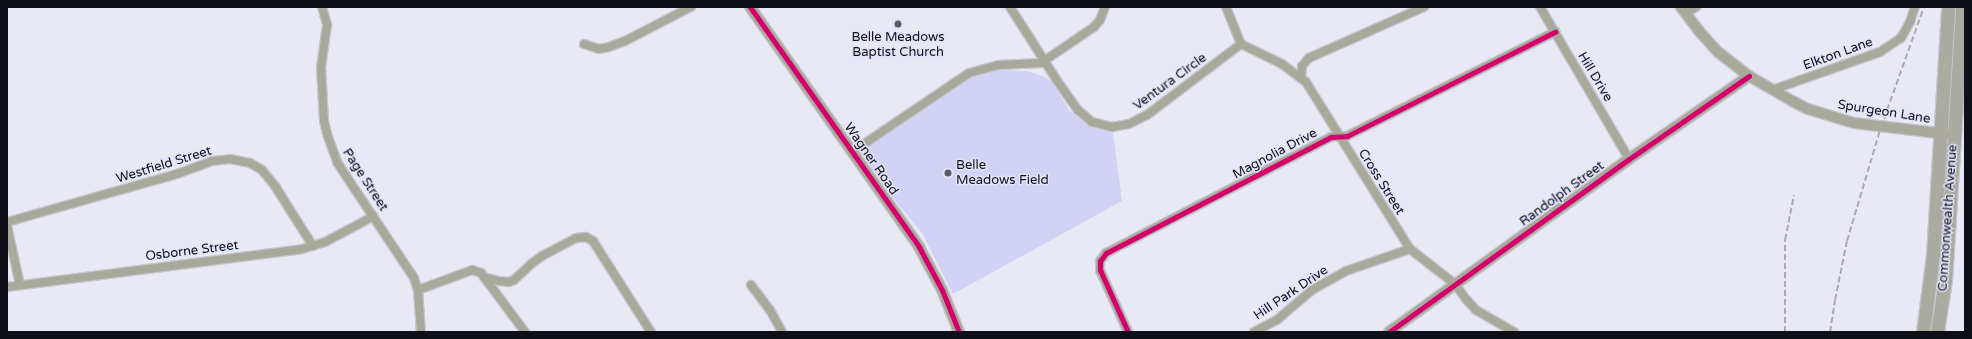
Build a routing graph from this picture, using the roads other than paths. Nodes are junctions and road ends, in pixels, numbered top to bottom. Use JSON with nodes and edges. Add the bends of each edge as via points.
{"nodes":[{"id":1,"x":322,"y":7,"type":"edge"},
{"id":2,"x":691,"y":7,"type":"edge"},
{"id":3,"x":750,"y":7,"type":"edge"},
{"id":4,"x":1010,"y":7,"type":"edge"},
{"id":5,"x":1105,"y":7,"type":"edge"},
{"id":6,"x":1226,"y":7,"type":"edge"},
{"id":7,"x":1424,"y":7,"type":"edge"},
{"id":8,"x":1540,"y":7,"type":"edge"},
{"id":9,"x":1696,"y":7,"type":"edge"},
{"id":10,"x":1915,"y":7,"type":"edge"},
{"id":11,"x":1948,"y":9,"type":"edge"},
{"id":12,"x":1684,"y":10,"type":"edge"},
{"id":13,"x":1961,"y":10,"type":"edge"},
{"id":14,"x":1555,"y":32,"type":"junction"},
{"id":15,"x":584,"y":44,"type":"dead end"},
{"id":16,"x":1241,"y":44,"type":"junction"},
{"id":17,"x":1045,"y":61,"type":"junction"},
{"id":18,"x":1749,"y":76,"type":"junction"},
{"id":19,"x":1301,"y":78,"type":"junction"},
{"id":20,"x":1772,"y":90,"type":"junction"},
{"id":21,"x":1940,"y":134,"type":"junction"},
{"id":22,"x":1954,"y":135,"type":"junction"},
{"id":23,"x":1340,"y":137,"type":"junction"},
{"id":24,"x":852,"y":152,"type":"junction"},
{"id":25,"x":1629,"y":159,"type":"junction"},
{"id":26,"x":374,"y":216,"type":"junction"},
{"id":27,"x":7,"y":222,"type":"edge"},
{"id":28,"x":7,"y":225,"type":"edge"},
{"id":29,"x":313,"y":246,"type":"junction"},
{"id":30,"x":1410,"y":249,"type":"junction"},
{"id":31,"x":484,"y":277,"type":"junction"},
{"id":32,"x":751,"y":284,"type":"dead end"},
{"id":33,"x":1455,"y":284,"type":"junction"},
{"id":34,"x":20,"y":285,"type":"junction"},
{"id":35,"x":7,"y":287,"type":"edge"},
{"id":36,"x":418,"y":290,"type":"junction"},
{"id":37,"x":1276,"y":320,"type":"junction"},
{"id":38,"x":421,"y":332,"type":"edge"},
{"id":39,"x":525,"y":332,"type":"edge"},
{"id":40,"x":651,"y":332,"type":"edge"},
{"id":41,"x":782,"y":332,"type":"edge"},
{"id":42,"x":959,"y":332,"type":"edge"},
{"id":43,"x":1128,"y":332,"type":"edge"},
{"id":44,"x":1254,"y":332,"type":"edge"},
{"id":45,"x":1273,"y":332,"type":"edge"},
{"id":46,"x":1389,"y":332,"type":"edge"},
{"id":47,"x":1514,"y":332,"type":"edge"},
{"id":48,"x":1923,"y":332,"type":"edge"},
{"id":49,"x":1937,"y":332,"type":"edge"}],
"edges":[{"from":1,"to":26,"type":"street","name":"Page Street","via":[[327,25],[321,67],[326,134],[337,162]]},
{"from":2,"to":15,"type":"street","via":[[614,45],[599,49]]},
{"from":3,"to":24,"type":"street","name":"Wagner Road"},
{"from":4,"to":17,"type":"street","name":"Ventura Circle"},
{"from":5,"to":17,"type":"street","via":[[1094,28]]},
{"from":6,"to":16,"type":"street"},
{"from":7,"to":19,"type":"street","via":[[1309,58],[1302,66]]},
{"from":8,"to":14,"type":"street","name":"Hill Drive"},
{"from":9,"to":12,"type":"street"},
{"from":10,"to":20,"type":"street","name":"Elkton Lane","via":[[1901,38],[1880,52]]},
{"from":11,"to":13,"type":"highway"},
{"from":11,"to":21,"type":"highway","name":"Commonwealth Avenue"},
{"from":12,"to":18,"type":"street","name":"Spurgeon Lane","via":[[1718,52]]},
{"from":13,"to":22,"type":"highway","name":"Commonwealth Avenue"},
{"from":14,"to":23,"type":"street","name":"Magnolia Drive","via":[[1347,136]]},
{"from":14,"to":25,"type":"street","name":"Hill Drive"},
{"from":16,"to":17,"type":"street","name":"Ventura Circle","via":[[1148,115],[1118,127],[1101,125],[1085,117],[1060,86]]},
{"from":16,"to":19,"type":"street","name":"Cross Street","via":[[1282,64]]},
{"from":17,"to":24,"type":"street","via":[[1036,65],[986,67],[969,73]]},
{"from":18,"to":20,"type":"street","name":"Spurgeon Lane"},
{"from":18,"to":25,"type":"street","name":"Randolph Street"},
{"from":19,"to":23,"type":"street","name":"Cross Street","via":[[1316,96]]},
{"from":20,"to":21,"type":"street","name":"Spurgeon Lane","via":[[1808,109],[1854,123]]},
{"from":21,"to":22,"type":"street","name":"Spurgeon Lane"},
{"from":21,"to":48,"type":"highway","name":"Commonwealth Avenue","via":[[1933,255]]},
{"from":22,"to":49,"type":"highway","name":"Commonwealth Avenue","via":[[1945,280]]},
{"from":23,"to":30,"type":"street","name":"Cross Street"},
{"from":23,"to":43,"type":"street","name":"Magnolia Drive","via":[[1331,137],[1103,256],[1100,270]]},
{"from":24,"to":42,"type":"street","name":"Wagner Road","via":[[919,247],[942,290]]},
{"from":25,"to":33,"type":"street","name":"Randolph Street"},
{"from":26,"to":29,"type":"street","name":"Osborne Street"},
{"from":26,"to":36,"type":"street","name":"Page Street","via":[[414,278]]},
{"from":27,"to":29,"type":"street","name":"Westfield Street","via":[[177,174],[212,161],[230,159],[250,163],[262,170]]},
{"from":28,"to":34,"type":"street"},
{"from":29,"to":34,"type":"street","name":"Osborne Street","via":[[262,255]]},
{"from":30,"to":33,"type":"street","name":"Cross Street"},
{"from":30,"to":37,"type":"street","name":"Hill Park Drive","via":[[1346,271],[1312,290]]},
{"from":31,"to":36,"type":"street","via":[[477,271],[468,271]]},
{"from":31,"to":39,"type":"street"},
{"from":31,"to":40,"type":"street","via":[[499,281],[514,280],[542,256],[582,237],[593,241]]},
{"from":32,"to":41,"type":"street"},
{"from":33,"to":46,"type":"street","name":"Randolph Street"},
{"from":33,"to":47,"type":"street","name":"Cross Street","via":[[1476,310]]},
{"from":34,"to":35,"type":"street","name":"Osborne Street"},
{"from":36,"to":38,"type":"street","name":"Page Street"},
{"from":37,"to":44,"type":"street","name":"Hill Park Drive"},
{"from":37,"to":45,"type":"street"}]}
